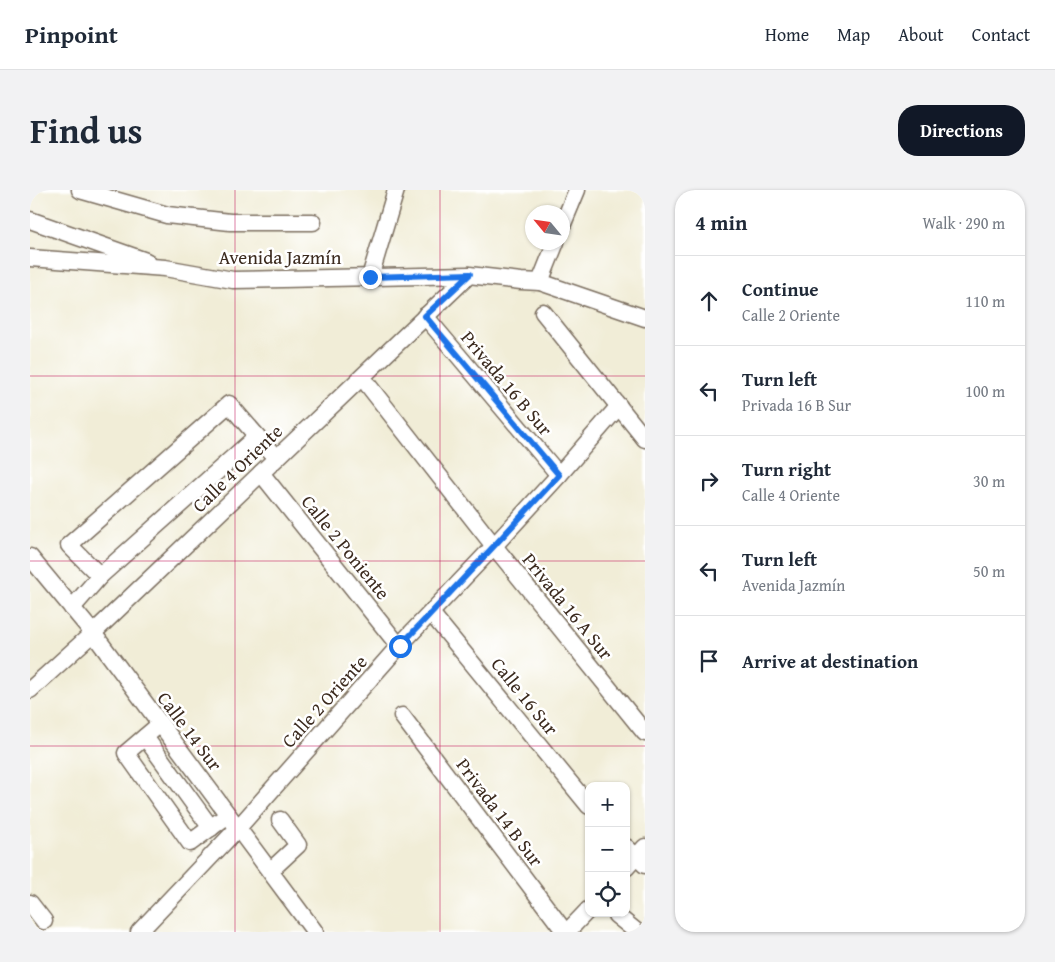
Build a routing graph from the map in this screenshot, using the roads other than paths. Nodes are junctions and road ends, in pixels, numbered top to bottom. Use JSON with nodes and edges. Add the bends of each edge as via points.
{"nodes":[{"id":1,"x":80,"y":190,"type":"edge"},
{"id":2,"x":396,"y":190,"type":"edge"},
{"id":3,"x":577,"y":190,"type":"edge"},
{"id":4,"x":570,"y":207,"type":"edge"},
{"id":5,"x":30,"y":220,"type":"edge"},
{"id":6,"x":313,"y":222,"type":"dead end"},
{"id":7,"x":553,"y":250,"type":"edge"},
{"id":8,"x":30,"y":262,"type":"edge"},
{"id":9,"x":164,"y":268,"type":"junction"},
{"id":10,"x":470,"y":274,"type":"junction"},
{"id":11,"x":370,"y":277,"type":"junction"},
{"id":12,"x":540,"y":282,"type":"junction"},
{"id":13,"x":542,"y":312,"type":"dead end"},
{"id":14,"x":425,"y":316,"type":"junction"},
{"id":15,"x":645,"y":318,"type":"edge"},
{"id":16,"x":368,"y":385,"type":"dead end"},
{"id":17,"x":619,"y":406,"type":"junction"},
{"id":18,"x":257,"y":436,"type":"junction"},
{"id":19,"x":645,"y":439,"type":"edge"},
{"id":20,"x":276,"y":458,"type":"junction"},
{"id":21,"x":261,"y":473,"type":"junction"},
{"id":22,"x":559,"y":475,"type":"junction"},
{"id":23,"x":494,"y":546,"type":"junction"},
{"id":24,"x":30,"y":557,"type":"edge"},
{"id":25,"x":100,"y":576,"type":"junction"},
{"id":26,"x":72,"y":608,"type":"junction"},
{"id":27,"x":431,"y":613,"type":"junction"},
{"id":28,"x":93,"y":633,"type":"junction"},
{"id":29,"x":400,"y":646,"type":"junction"},
{"id":30,"x":30,"y":690,"type":"edge"},
{"id":31,"x":402,"y":716,"type":"dead end"},
{"id":32,"x":160,"y":724,"type":"junction"},
{"id":33,"x":645,"y":733,"type":"edge"},
{"id":34,"x":145,"y":737,"type":"junction"},
{"id":35,"x":585,"y":801,"type":"edge"},
{"id":36,"x":280,"y":820,"type":"dead end"},
{"id":37,"x":233,"y":822,"type":"junction"},
{"id":38,"x":211,"y":828,"type":"junction"},
{"id":39,"x":270,"y":871,"type":"junction"},
{"id":40,"x":30,"y":903,"type":"edge"},
{"id":41,"x":585,"y":913,"type":"edge"},
{"id":42,"x":620,"y":917,"type":"edge"},
{"id":43,"x":44,"y":921,"type":"dead end"},
{"id":44,"x":139,"y":932,"type":"edge"},
{"id":45,"x":315,"y":932,"type":"edge"},
{"id":46,"x":566,"y":932,"type":"edge"},
{"id":47,"x":637,"y":932,"type":"edge"}],
"edges":[{"from":1,"to":6,"type":"street","via":[[167,216],[230,222]]},
{"from":2,"to":11,"type":"street"},
{"from":3,"to":4,"type":"street"},
{"from":5,"to":9,"type":"street"},
{"from":7,"to":12,"type":"street"},
{"from":8,"to":9,"type":"street","name":"Avenida Jazmín"},
{"from":9,"to":11,"type":"street","name":"Avenida Jazmín","via":[[234,280]]},
{"from":10,"to":11,"type":"street","name":"Avenida Jazmín"},
{"from":10,"to":12,"type":"street","name":"Avenida Jazmín"},
{"from":10,"to":14,"type":"street","name":"Calle 4 Oriente"},
{"from":12,"to":15,"type":"street","name":"Avenida Jazmín"},
{"from":13,"to":17,"type":"street"},
{"from":14,"to":20,"type":"street","name":"Calle 4 Oriente"},
{"from":14,"to":22,"type":"street","name":"Privada 16 B Sur"},
{"from":16,"to":23,"type":"street","name":"Privada 16 A Sur"},
{"from":17,"to":19,"type":"street"},
{"from":17,"to":22,"type":"street","name":"Calle 2 Oriente"},
{"from":18,"to":20,"type":"street"},
{"from":18,"to":25,"type":"street"},
{"from":18,"to":25,"type":"street","via":[[229,404],[69,545]]},
{"from":20,"to":21,"type":"street","name":"Calle 4 Oriente"},
{"from":21,"to":28,"type":"street","name":"Calle 4 Oriente"},
{"from":21,"to":29,"type":"street","name":"Calle 2 Poniente"},
{"from":22,"to":23,"type":"street","name":"Calle 2 Oriente"},
{"from":23,"to":27,"type":"street","name":"Calle 2 Oriente"},
{"from":23,"to":33,"type":"street","name":"Privada 16 A Sur"},
{"from":24,"to":26,"type":"street","name":"Calle 14 Sur"},
{"from":25,"to":26,"type":"street"},
{"from":26,"to":28,"type":"street","name":"Calle 14 Sur"},
{"from":27,"to":29,"type":"street","name":"Calle 2 Oriente"},
{"from":27,"to":35,"type":"street","name":"Calle 16 Sur"},
{"from":28,"to":30,"type":"street","name":"Calle 4 Oriente"},
{"from":28,"to":32,"type":"street","name":"Calle 14 Sur"},
{"from":29,"to":37,"type":"street","name":"Calle 2 Oriente"},
{"from":31,"to":46,"type":"street","name":"Privada 14 B Sur"},
{"from":32,"to":34,"type":"street"},
{"from":32,"to":37,"type":"street","name":"Calle 14 Sur"},
{"from":34,"to":38,"type":"street"},
{"from":34,"to":38,"type":"street","via":[[126,753],[190,844]]},
{"from":36,"to":39,"type":"street","via":[[298,845]]},
{"from":37,"to":38,"type":"street"},
{"from":37,"to":39,"type":"street","name":"Calle 14 Sur"},
{"from":37,"to":44,"type":"street","name":"Calle 2 Oriente"},
{"from":39,"to":45,"type":"street","name":"Calle 14 Sur"},
{"from":40,"to":43,"type":"street"},
{"from":41,"to":46,"type":"street"},
{"from":42,"to":47,"type":"street"}]}
